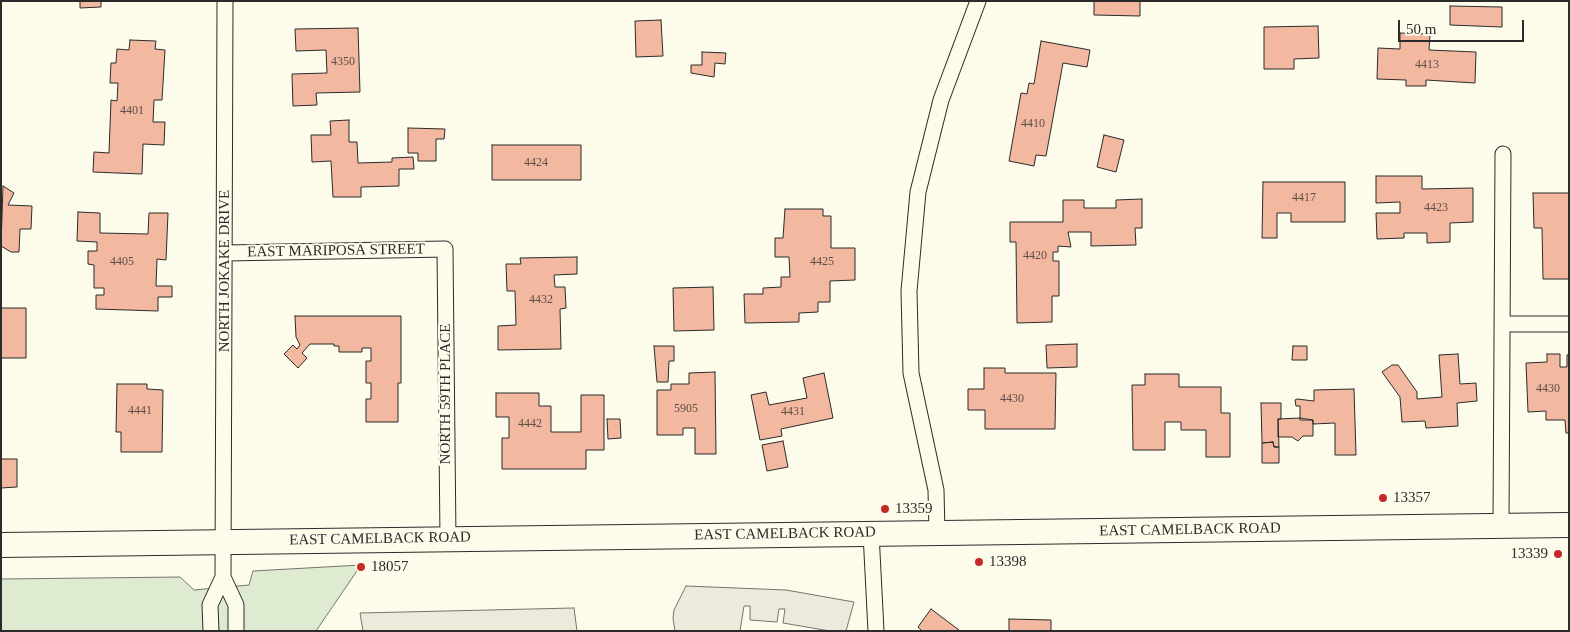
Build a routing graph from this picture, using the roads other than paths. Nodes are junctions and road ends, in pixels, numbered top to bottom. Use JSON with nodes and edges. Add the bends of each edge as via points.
{"nodes":[{"id":1,"x":225,"y":1,"type":"edge"},
{"id":2,"x":978,"y":1,"type":"edge"},
{"id":3,"x":1503,"y":154,"type":"dead end"},
{"id":4,"x":445,"y":249,"type":"joint"},
{"id":5,"x":226,"y":253,"type":"junction"},
{"id":6,"x":1502,"y":324,"type":"junction"},
{"id":7,"x":1569,"y":324,"type":"edge"},
{"id":8,"x":1569,"y":525,"type":"edge"},
{"id":9,"x":1501,"y":526,"type":"junction"},
{"id":10,"x":938,"y":533,"type":"junction"},
{"id":11,"x":872,"y":534,"type":"junction"},
{"id":12,"x":448,"y":538,"type":"junction"},
{"id":13,"x":223,"y":541,"type":"junction"},
{"id":14,"x":1,"y":544,"type":"edge"},
{"id":15,"x":223,"y":577,"type":"junction"},
{"id":16,"x":211,"y":631,"type":"edge"},
{"id":17,"x":236,"y":631,"type":"edge"},
{"id":18,"x":876,"y":631,"type":"edge"}],
"edges":[{"from":1,"to":5,"type":"street","name":"NORTH JOKAKE DRIVE"},
{"from":2,"to":10,"type":"street","via":[[942,100],[918,192],[909,291],[911,373],[936,490]]},
{"from":3,"to":6,"type":"street"},
{"from":4,"to":5,"type":"street","name":"EAST MARIPOSA STREET"},
{"from":4,"to":12,"type":"street","name":"NORTH 59TH PLACE"},
{"from":5,"to":13,"type":"street","name":"NORTH JOKAKE DRIVE"},
{"from":6,"to":7,"type":"street"},
{"from":6,"to":9,"type":"street"},
{"from":8,"to":9,"type":"main road","name":"EAST CAMELBACK ROAD"},
{"from":9,"to":10,"type":"main road","name":"EAST CAMELBACK ROAD"},
{"from":10,"to":11,"type":"main road","name":"EAST CAMELBACK ROAD"},
{"from":11,"to":12,"type":"main road","name":"EAST CAMELBACK ROAD"},
{"from":11,"to":18,"type":"street"},
{"from":12,"to":13,"type":"main road","name":"EAST CAMELBACK ROAD"},
{"from":13,"to":14,"type":"main road","name":"EAST CAMELBACK ROAD"},
{"from":13,"to":15,"type":"street","name":"NORTH JOKAKE DRIVE"},
{"from":15,"to":16,"type":"street","via":[[210,605]]},
{"from":15,"to":17,"type":"street","via":[[236,605]]}]}
